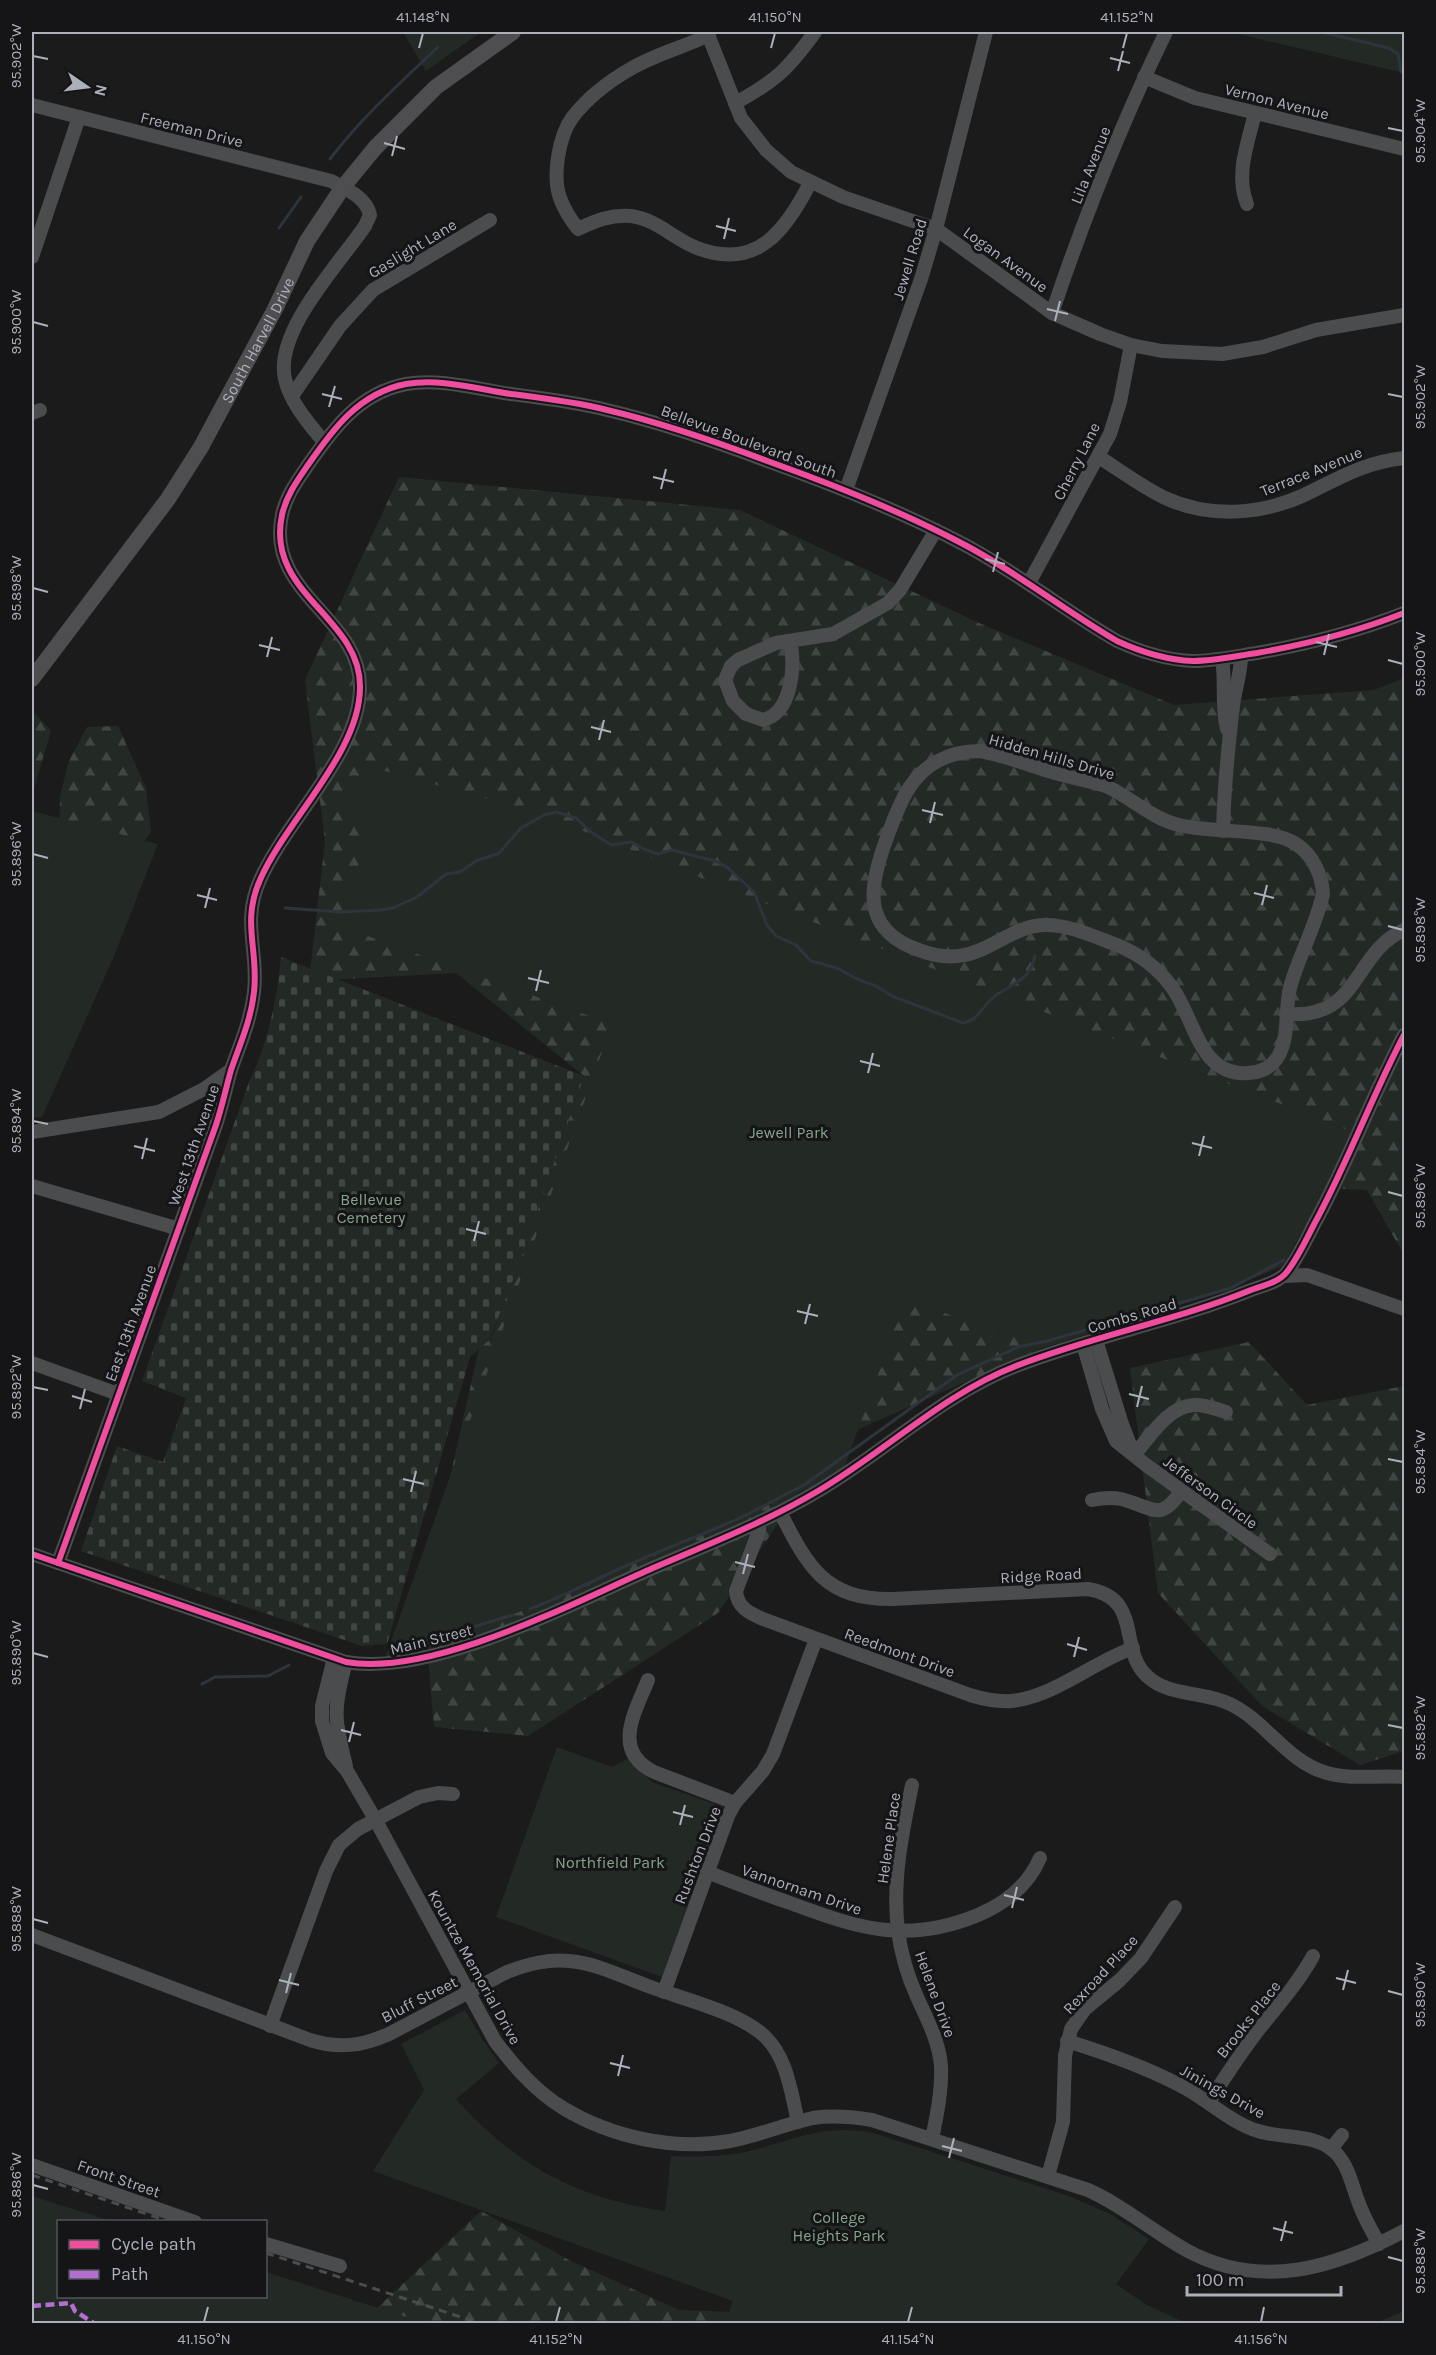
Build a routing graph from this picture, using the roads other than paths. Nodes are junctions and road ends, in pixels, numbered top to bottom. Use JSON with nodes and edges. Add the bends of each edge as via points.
{"nodes":[{"id":1,"x":513,"y":32,"type":"edge"},
{"id":2,"x":815,"y":32,"type":"edge"},
{"id":3,"x":986,"y":32,"type":"edge"},
{"id":4,"x":1166,"y":32,"type":"edge"},
{"id":5,"x":708,"y":33,"type":"edge"},
{"id":6,"x":1144,"y":77,"type":"junction"},
{"id":7,"x":735,"y":103,"type":"junction"},
{"id":8,"x":32,"y":105,"type":"edge"},
{"id":9,"x":1255,"y":113,"type":"junction"},
{"id":10,"x":79,"y":117,"type":"junction"},
{"id":11,"x":1404,"y":149,"type":"edge"},
{"id":12,"x":810,"y":183,"type":"junction"},
{"id":13,"x":343,"y":187,"type":"junction"},
{"id":14,"x":1247,"y":204,"type":"dead end"},
{"id":15,"x":490,"y":220,"type":"dead end"},
{"id":16,"x":936,"y":229,"type":"junction"},
{"id":17,"x":32,"y":257,"type":"edge"},
{"id":18,"x":1052,"y":313,"type":"junction"},
{"id":19,"x":1404,"y":315,"type":"edge"},
{"id":20,"x":1131,"y":345,"type":"junction"},
{"id":21,"x":291,"y":396,"type":"junction"},
{"id":22,"x":324,"y":442,"type":"junction"},
{"id":23,"x":1099,"y":457,"type":"junction"},
{"id":24,"x":1404,"y":458,"type":"edge"},
{"id":25,"x":846,"y":490,"type":"junction"},
{"id":26,"x":936,"y":530,"type":"junction"},
{"id":27,"x":1029,"y":583,"type":"junction"},
{"id":28,"x":1404,"y":613,"type":"edge"},
{"id":29,"x":790,"y":641,"type":"junction"},
{"id":30,"x":1241,"y":656,"type":"junction"},
{"id":31,"x":1222,"y":659,"type":"junction"},
{"id":32,"x":32,"y":679,"type":"edge"},
{"id":33,"x":1230,"y":740,"type":"junction"},
{"id":34,"x":1223,"y":831,"type":"junction"},
{"id":35,"x":1404,"y":930,"type":"edge"},
{"id":36,"x":1286,"y":1014,"type":"junction"},
{"id":37,"x":1404,"y":1035,"type":"edge"},
{"id":38,"x":231,"y":1070,"type":"junction"},
{"id":39,"x":32,"y":1132,"type":"edge"},
{"id":40,"x":32,"y":1186,"type":"edge"},
{"id":41,"x":179,"y":1229,"type":"junction"},
{"id":42,"x":1284,"y":1276,"type":"junction"},
{"id":43,"x":1404,"y":1309,"type":"edge"},
{"id":44,"x":1090,"y":1342,"type":"junction"},
{"id":45,"x":32,"y":1363,"type":"edge"},
{"id":46,"x":118,"y":1394,"type":"junction"},
{"id":47,"x":1226,"y":1412,"type":"dead end"},
{"id":48,"x":1134,"y":1455,"type":"junction"},
{"id":49,"x":1181,"y":1491,"type":"junction"},
{"id":50,"x":1092,"y":1500,"type":"dead end"},
{"id":51,"x":780,"y":1512,"type":"junction"},
{"id":52,"x":759,"y":1522,"type":"junction"},
{"id":53,"x":32,"y":1554,"type":"edge"},
{"id":54,"x":1270,"y":1554,"type":"dead end"},
{"id":55,"x":58,"y":1563,"type":"junction"},
{"id":56,"x":816,"y":1639,"type":"junction"},
{"id":57,"x":1133,"y":1648,"type":"junction"},
{"id":58,"x":340,"y":1660,"type":"junction"},
{"id":59,"x":648,"y":1680,"type":"dead end"},
{"id":60,"x":1404,"y":1777,"type":"edge"},
{"id":61,"x":912,"y":1785,"type":"dead end"},
{"id":62,"x":453,"y":1794,"type":"dead end"},
{"id":63,"x":735,"y":1803,"type":"junction"},
{"id":64,"x":375,"y":1819,"type":"junction"},
{"id":65,"x":1040,"y":1858,"type":"dead end"},
{"id":66,"x":707,"y":1872,"type":"junction"},
{"id":67,"x":1175,"y":1907,"type":"dead end"},
{"id":68,"x":898,"y":1932,"type":"junction"},
{"id":69,"x":32,"y":1935,"type":"edge"},
{"id":70,"x":1313,"y":1956,"type":"dead end"},
{"id":71,"x":664,"y":1992,"type":"junction"},
{"id":72,"x":468,"y":1993,"type":"junction"},
{"id":73,"x":270,"y":2026,"type":"junction"},
{"id":74,"x":1067,"y":2041,"type":"junction"},
{"id":75,"x":1209,"y":2102,"type":"junction"},
{"id":76,"x":798,"y":2122,"type":"junction"},
{"id":77,"x":1342,"y":2134,"type":"dead end"},
{"id":78,"x":932,"y":2139,"type":"junction"},
{"id":79,"x":1331,"y":2149,"type":"junction"},
{"id":80,"x":32,"y":2165,"type":"edge"},
{"id":81,"x":1048,"y":2176,"type":"junction"},
{"id":82,"x":189,"y":2220,"type":"edge"},
{"id":83,"x":1404,"y":2231,"type":"edge"},
{"id":84,"x":267,"y":2244,"type":"edge"},
{"id":85,"x":1379,"y":2244,"type":"junction"},
{"id":86,"x":340,"y":2266,"type":"dead end"}],
"edges":[{"from":1,"to":13,"type":"main road","name":"South Harvell Drive","via":[[436,87],[375,148]]},
{"from":2,"to":7,"type":"street","via":[[782,74]]},
{"from":3,"to":16,"type":"street","name":"Jewell Road"},
{"from":4,"to":6,"type":"street","name":"Lila Avenue"},
{"from":5,"to":7,"type":"street","name":"Logan Avenue"},
{"from":5,"to":12,"type":"street","via":[[633,67],[600,90],[572,119],[557,159],[556,176],[559,196],[578,230],[614,216],[633,216],[696,248],[735,254],[772,240],[786,226]]},
{"from":6,"to":9,"type":"street","name":"Vernon Avenue","via":[[1195,98]]},
{"from":6,"to":18,"type":"street","name":"Lila Avenue","via":[[1076,243]]},
{"from":7,"to":12,"type":"street","name":"Logan Avenue","via":[[741,118],[766,150]]},
{"from":8,"to":10,"type":"street","name":"Freeman Drive"},
{"from":9,"to":11,"type":"street","name":"Vernon Avenue"},
{"from":9,"to":14,"type":"street","via":[[1242,170],[1241,190]]},
{"from":10,"to":13,"type":"street","name":"Freeman Drive"},
{"from":10,"to":17,"type":"street"},
{"from":12,"to":16,"type":"street","name":"Logan Avenue"},
{"from":13,"to":21,"type":"street","name":"Freeman Drive","via":[[366,205],[370,215],[297,324],[285,354],[285,379]]},
{"from":13,"to":32,"type":"main road","name":"South Harvell Drive","via":[[307,241],[275,309],[168,499]]},
{"from":15,"to":21,"type":"street","name":"Gaslight Lane","via":[[374,290],[340,326]]},
{"from":16,"to":18,"type":"street","name":"Logan Avenue"},
{"from":16,"to":25,"type":"street","name":"Jewell Road"},
{"from":18,"to":20,"type":"street","name":"Logan Avenue"},
{"from":19,"to":20,"type":"street","name":"Logan Avenue","via":[[1316,330],[1263,347],[1222,354],[1184,354]]},
{"from":20,"to":23,"type":"street","name":"Cherry Lane","via":[[1120,402]]},
{"from":21,"to":22,"type":"street"},
{"from":22,"to":25,"type":"street","name":"Bellevue Boulevard South","via":[[348,414],[376,394],[413,383],[448,384],[636,416]]},
{"from":22,"to":38,"type":"street","name":"Bellevue Boulevard South","via":[[286,500],[281,542],[289,572],[298,586],[353,652],[360,695],[345,743],[258,883],[251,913],[255,979],[252,1010]]},
{"from":23,"to":24,"type":"street","name":"Terrace Avenue","via":[[1167,498],[1204,510],[1243,512],[1302,496],[1358,468]]},
{"from":23,"to":27,"type":"street","name":"Cherry Lane"},
{"from":25,"to":26,"type":"street","name":"Bellevue Boulevard South"},
{"from":26,"to":27,"type":"street","name":"Bellevue Boulevard South"},
{"from":26,"to":29,"type":"street","via":[[888,603],[833,634]]},
{"from":27,"to":31,"type":"street","name":"Bellevue Boulevard South","via":[[1091,626],[1133,648],[1177,659]]},
{"from":28,"to":30,"type":"street","name":"Bellevue Boulevard South","via":[[1347,633]]},
{"from":29,"to":29,"type":"street","via":[[763,647],[738,660],[727,673],[727,689],[746,714],[763,720],[777,713],[791,675]]},
{"from":30,"to":31,"type":"street","name":"Bellevue Boulevard South"},
{"from":30,"to":33,"type":"street"},
{"from":31,"to":33,"type":"street","via":[[1223,709]]},
{"from":33,"to":34,"type":"street"},
{"from":34,"to":36,"type":"street","name":"Hidden Hills Drive","via":[[1287,839],[1303,850],[1320,877],[1323,894],[1291,982]]},
{"from":34,"to":36,"type":"street","name":"Hidden Hills Drive","via":[[1174,824],[1091,781],[992,753],[960,753],[926,768],[904,795],[875,874],[875,909],[892,937],[943,957],[966,955],[1027,928],[1044,925],[1063,926],[1131,952],[1153,966],[1170,984],[1207,1055],[1226,1070],[1251,1073],[1268,1068],[1282,1046]]},
{"from":35,"to":36,"type":"street","via":[[1387,942],[1341,999],[1312,1014]]},
{"from":37,"to":42,"type":"street","via":[[1335,1185]]},
{"from":38,"to":39,"type":"street","via":[[159,1112]]},
{"from":38,"to":41,"type":"street","name":"West 13th Avenue"},
{"from":40,"to":41,"type":"street"},
{"from":41,"to":46,"type":"street","name":"East 13th Avenue"},
{"from":42,"to":43,"type":"street","via":[[1307,1275]]},
{"from":42,"to":44,"type":"street","name":"Combs Road","via":[[1199,1309]]},
{"from":44,"to":48,"type":"street","name":"Jefferson Circle","via":[[1109,1429],[1116,1441]]},
{"from":44,"to":51,"type":"street","name":"Combs Road","via":[[1019,1364],[980,1383],[822,1489]]},
{"from":45,"to":46,"type":"street"},
{"from":46,"to":55,"type":"street","name":"East 13th Avenue"},
{"from":47,"to":48,"type":"street","via":[[1195,1404],[1175,1411]]},
{"from":48,"to":49,"type":"street","name":"Jefferson Circle"},
{"from":49,"to":50,"type":"street","via":[[1173,1504],[1162,1511],[1118,1498]]},
{"from":49,"to":54,"type":"street","name":"Jefferson Circle"},
{"from":51,"to":52,"type":"street","name":"Combs Road"},
{"from":51,"to":57,"type":"street","name":"Ridge Road","via":[[797,1546],[816,1571],[854,1596],[902,1598],[1096,1590],[1112,1598],[1125,1615]]},
{"from":52,"to":56,"type":"street","name":"Reedmont Drive","via":[[759,1531],[737,1584],[736,1598],[754,1615]]},
{"from":52,"to":58,"type":"street","name":"Main Street","via":[[482,1640],[405,1661],[372,1665]]},
{"from":53,"to":55,"type":"street","name":"Main Street"},
{"from":55,"to":58,"type":"street","name":"Main Street"},
{"from":56,"to":57,"type":"street","name":"Reedmont Drive","via":[[970,1695],[1000,1701],[1037,1695]]},
{"from":56,"to":63,"type":"street","name":"Rushton Drive","via":[[773,1754]]},
{"from":57,"to":60,"type":"street","name":"Ridge Road","via":[[1148,1678],[1166,1688],[1230,1704],[1314,1768],[1346,1776]]},
{"from":58,"to":64,"type":"street","name":"Kountze Memorial Drive","via":[[322,1707],[322,1721],[332,1753]]},
{"from":59,"to":63,"type":"street","via":[[631,1726],[632,1754],[654,1772]]},
{"from":61,"to":68,"type":"street","name":"Helene Place","via":[[897,1869]]},
{"from":62,"to":64,"type":"street","via":[[419,1797]]},
{"from":63,"to":66,"type":"street","name":"Rushton Drive"},
{"from":64,"to":72,"type":"street","name":"Kountze Memorial Drive"},
{"from":64,"to":73,"type":"street","via":[[347,1837],[332,1857]]},
{"from":65,"to":68,"type":"street","name":"Vannornam Drive","via":[[1023,1887],[986,1912],[953,1924]]},
{"from":66,"to":68,"type":"street","name":"Vannornam Drive","via":[[838,1921]]},
{"from":66,"to":71,"type":"street","name":"Rushton Drive"},
{"from":67,"to":74,"type":"street","name":"Rexroad Place","via":[[1141,1958],[1085,2009]]},
{"from":68,"to":78,"type":"street","name":"Helene Drive","via":[[909,1977],[938,2049],[940,2084]]},
{"from":69,"to":73,"type":"street","name":"Bluff Street"},
{"from":70,"to":75,"type":"street","name":"Brooks Place","via":[[1288,1996],[1228,2070]]},
{"from":71,"to":72,"type":"street","name":"Bluff Street","via":[[587,1964],[557,1960],[507,1972]]},
{"from":71,"to":76,"type":"street","name":"Bluff Street","via":[[725,2014],[762,2034],[784,2066]]},
{"from":72,"to":73,"type":"street","name":"Bluff Street","via":[[371,2042],[356,2045],[325,2045]]},
{"from":72,"to":76,"type":"street","name":"Kountze Memorial Drive","via":[[495,2041],[529,2081],[563,2108],[609,2129],[654,2141],[699,2144],[744,2138]]},
{"from":74,"to":75,"type":"street","name":"Jinings Drive","via":[[1143,2067]]},
{"from":74,"to":81,"type":"street","name":"Rexroad Place","via":[[1063,2122]]},
{"from":75,"to":79,"type":"street","name":"Jinings Drive","via":[[1254,2130],[1311,2140]]},
{"from":76,"to":78,"type":"street","name":"Kountze Memorial Drive","via":[[827,2116],[861,2118]]},
{"from":77,"to":79,"type":"street"},
{"from":78,"to":81,"type":"street","name":"Kountze Memorial Drive"},
{"from":79,"to":85,"type":"street","via":[[1349,2173]]},
{"from":80,"to":82,"type":"street","name":"Front Street"},
{"from":81,"to":85,"type":"street","name":"Kountze Memorial Drive","via":[[1111,2201],[1188,2251],[1244,2270],[1274,2272],[1317,2267]]},
{"from":83,"to":85,"type":"street","name":"Kountze Memorial Drive"},
{"from":84,"to":86,"type":"street"}]}
